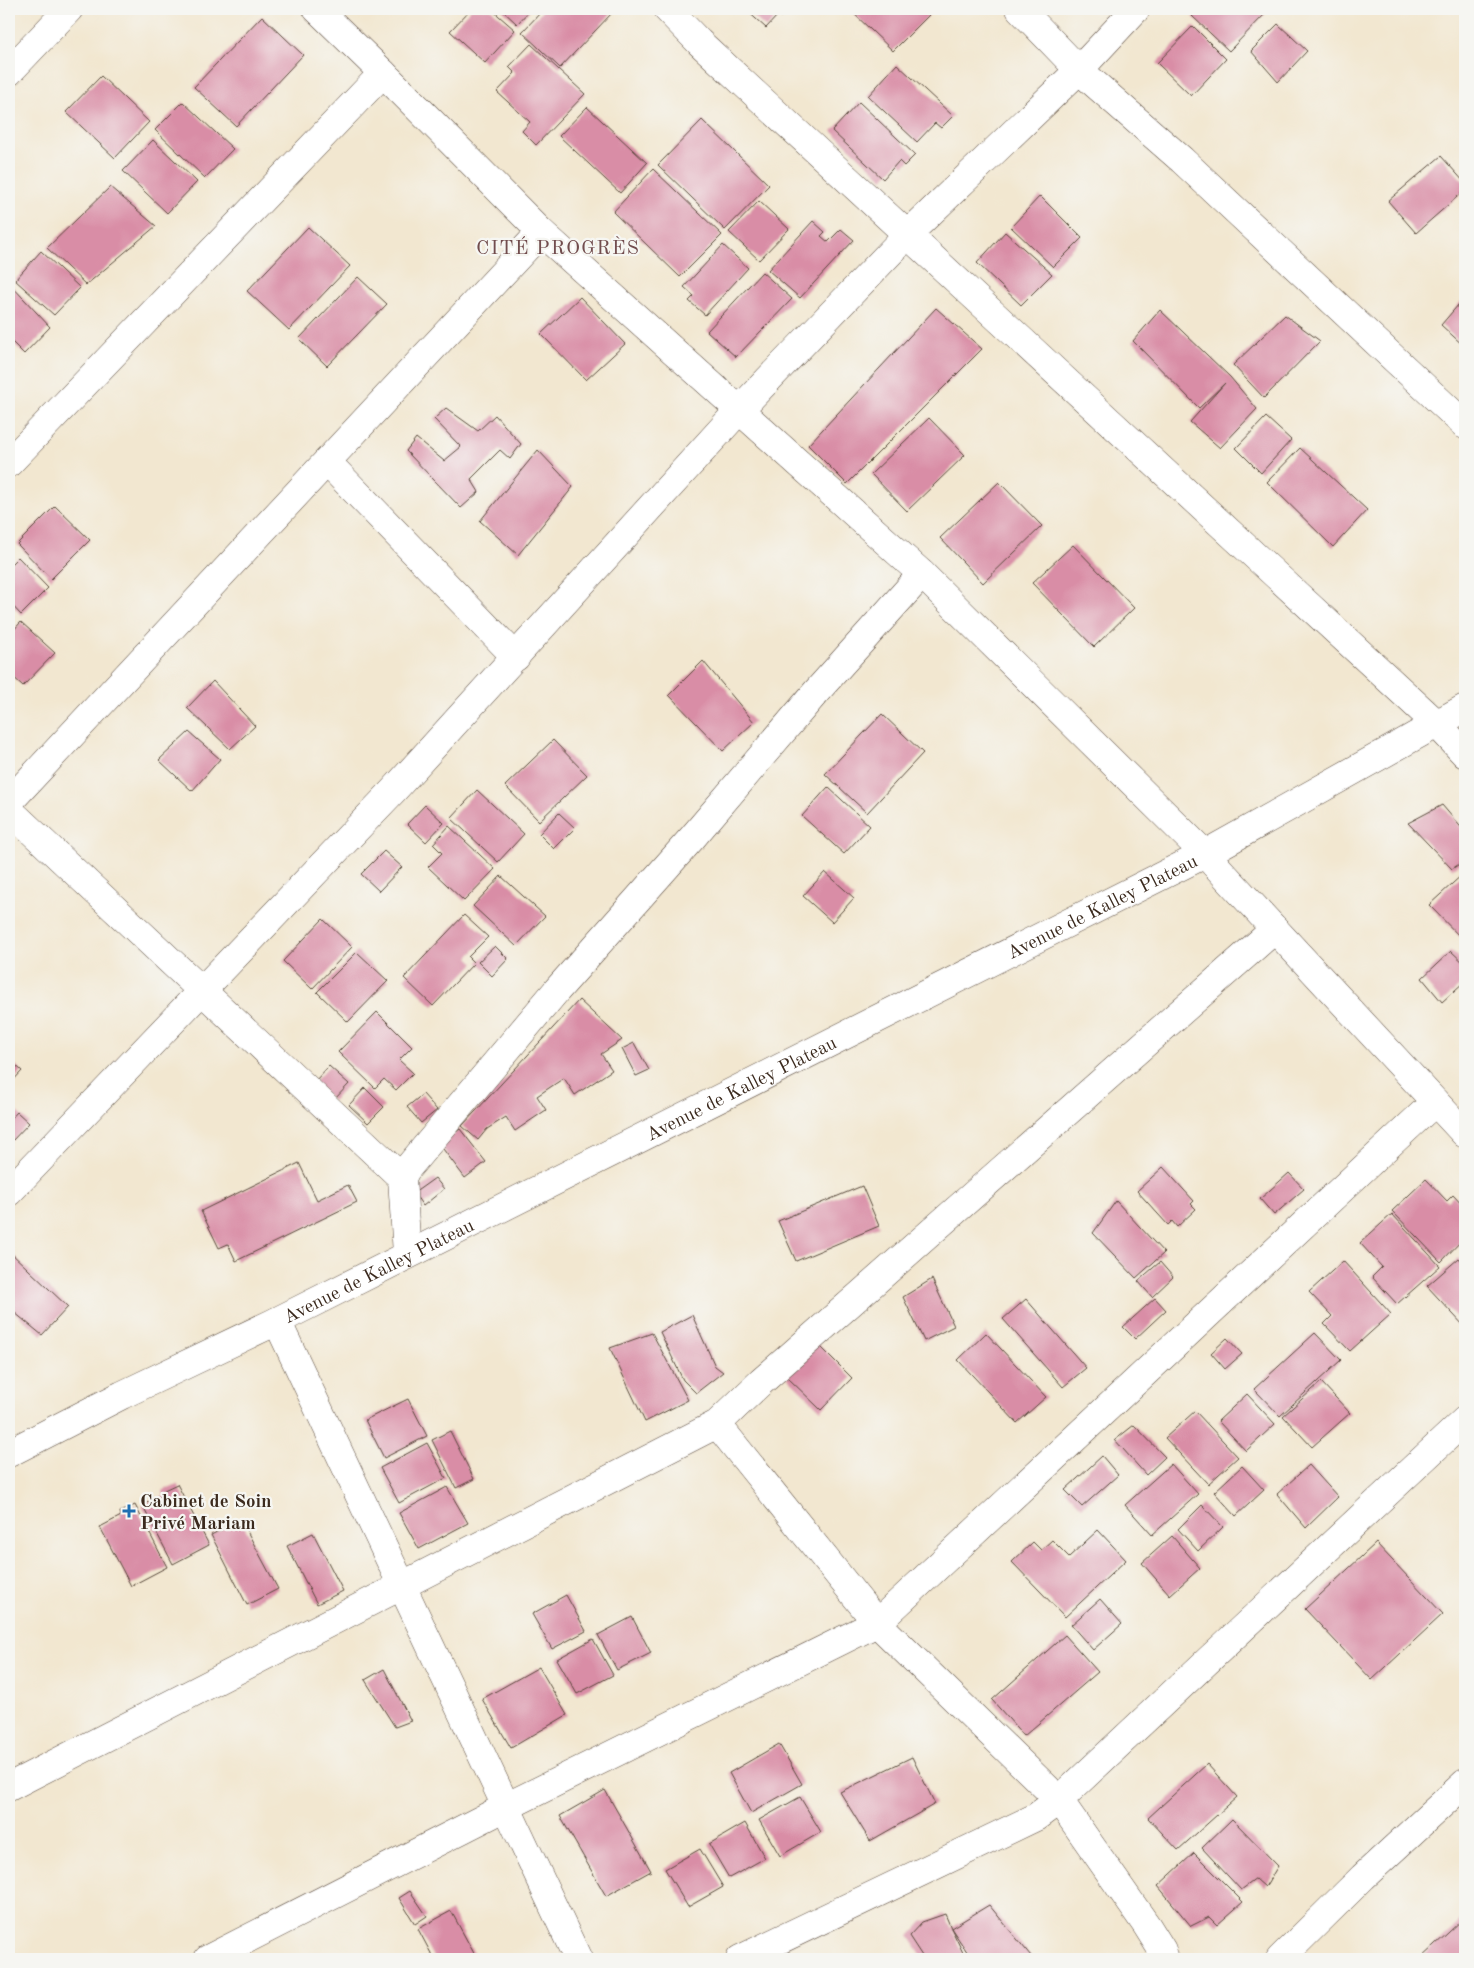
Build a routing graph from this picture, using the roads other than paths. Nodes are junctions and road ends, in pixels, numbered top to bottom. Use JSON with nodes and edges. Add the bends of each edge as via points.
{"nodes":[{"id":1,"x":69,"y":9,"type":"edge"},
{"id":2,"x":317,"y":9,"type":"edge"},
{"id":3,"x":667,"y":9,"type":"edge"},
{"id":4,"x":1020,"y":9,"type":"edge"},
{"id":5,"x":1136,"y":9,"type":"edge"},
{"id":6,"x":1078,"y":70,"type":"junction"},
{"id":7,"x":9,"y":72,"type":"edge"},
{"id":8,"x":383,"y":72,"type":"junction"},
{"id":9,"x":541,"y":232,"type":"junction"},
{"id":10,"x":908,"y":234,"type":"junction"},
{"id":11,"x":740,"y":409,"type":"junction"},
{"id":12,"x":1465,"y":425,"type":"edge"},
{"id":13,"x":327,"y":462,"type":"junction"},
{"id":14,"x":9,"y":463,"type":"edge"},
{"id":15,"x":922,"y":574,"type":"junction"},
{"id":16,"x":516,"y":657,"type":"junction"},
{"id":17,"x":1465,"y":708,"type":"edge"},
{"id":18,"x":1438,"y":725,"type":"junction"},
{"id":19,"x":1465,"y":754,"type":"edge"},
{"id":20,"x":9,"y":802,"type":"edge"},
{"id":21,"x":9,"y":810,"type":"edge"},
{"id":22,"x":1205,"y":854,"type":"junction"},
{"id":23,"x":1275,"y":929,"type":"junction"},
{"id":24,"x":202,"y":991,"type":"junction"},
{"id":25,"x":1435,"y":1102,"type":"junction"},
{"id":26,"x":1465,"y":1134,"type":"edge"},
{"id":27,"x":402,"y":1178,"type":"junction"},
{"id":28,"x":9,"y":1192,"type":"edge"},
{"id":29,"x":407,"y":1254,"type":"junction"},
{"id":30,"x":277,"y":1321,"type":"junction"},
{"id":31,"x":1465,"y":1420,"type":"edge"},
{"id":32,"x":717,"y":1424,"type":"junction"},
{"id":33,"x":9,"y":1452,"type":"edge"},
{"id":34,"x":401,"y":1586,"type":"junction"},
{"id":35,"x":877,"y":1623,"type":"junction"},
{"id":36,"x":1465,"y":1783,"type":"edge"},
{"id":37,"x":9,"y":1787,"type":"edge"},
{"id":38,"x":1060,"y":1800,"type":"junction"},
{"id":39,"x":506,"y":1807,"type":"junction"},
{"id":40,"x":208,"y":1959,"type":"edge"},
{"id":41,"x":578,"y":1959,"type":"edge"},
{"id":42,"x":740,"y":1959,"type":"edge"},
{"id":43,"x":1164,"y":1959,"type":"edge"},
{"id":44,"x":1280,"y":1959,"type":"edge"}],
"edges":[{"from":1,"to":7,"type":"street"},
{"from":2,"to":8,"type":"street"},
{"from":3,"to":10,"type":"street"},
{"from":4,"to":6,"type":"street"},
{"from":5,"to":6,"type":"street"},
{"from":6,"to":10,"type":"street"},
{"from":6,"to":12,"type":"street","via":[[1182,160]]},
{"from":8,"to":9,"type":"street"},
{"from":8,"to":14,"type":"street"},
{"from":9,"to":11,"type":"street"},
{"from":9,"to":13,"type":"street"},
{"from":10,"to":11,"type":"street"},
{"from":10,"to":18,"type":"street"},
{"from":11,"to":15,"type":"street"},
{"from":11,"to":16,"type":"street"},
{"from":13,"to":16,"type":"street"},
{"from":13,"to":20,"type":"street"},
{"from":15,"to":22,"type":"street"},
{"from":15,"to":27,"type":"street","via":[[557,990]]},
{"from":16,"to":24,"type":"street","via":[[394,791]]},
{"from":17,"to":18,"type":"street","name":"Avenue de Kalley Plateau"},
{"from":18,"to":19,"type":"street"},
{"from":18,"to":22,"type":"street","name":"Avenue de Kalley Plateau"},
{"from":21,"to":24,"type":"street"},
{"from":22,"to":23,"type":"street"},
{"from":22,"to":29,"type":"street","name":"Avenue de Kalley Plateau"},
{"from":23,"to":25,"type":"street"},
{"from":23,"to":32,"type":"street"},
{"from":24,"to":27,"type":"street"},
{"from":24,"to":28,"type":"street"},
{"from":25,"to":26,"type":"street"},
{"from":25,"to":35,"type":"street"},
{"from":27,"to":29,"type":"street"},
{"from":29,"to":30,"type":"street","name":"Avenue de Kalley Plateau"},
{"from":30,"to":33,"type":"street","name":"Avenue de Kalley Plateau"},
{"from":30,"to":34,"type":"street"},
{"from":31,"to":38,"type":"street"},
{"from":32,"to":34,"type":"street"},
{"from":32,"to":35,"type":"street"},
{"from":34,"to":37,"type":"street"},
{"from":34,"to":39,"type":"street"},
{"from":35,"to":38,"type":"street"},
{"from":35,"to":39,"type":"street"},
{"from":36,"to":44,"type":"street"},
{"from":38,"to":42,"type":"street","via":[[1036,1817]]},
{"from":38,"to":43,"type":"street","via":[[1147,1926]]},
{"from":39,"to":40,"type":"street"},
{"from":39,"to":41,"type":"street"}]}
